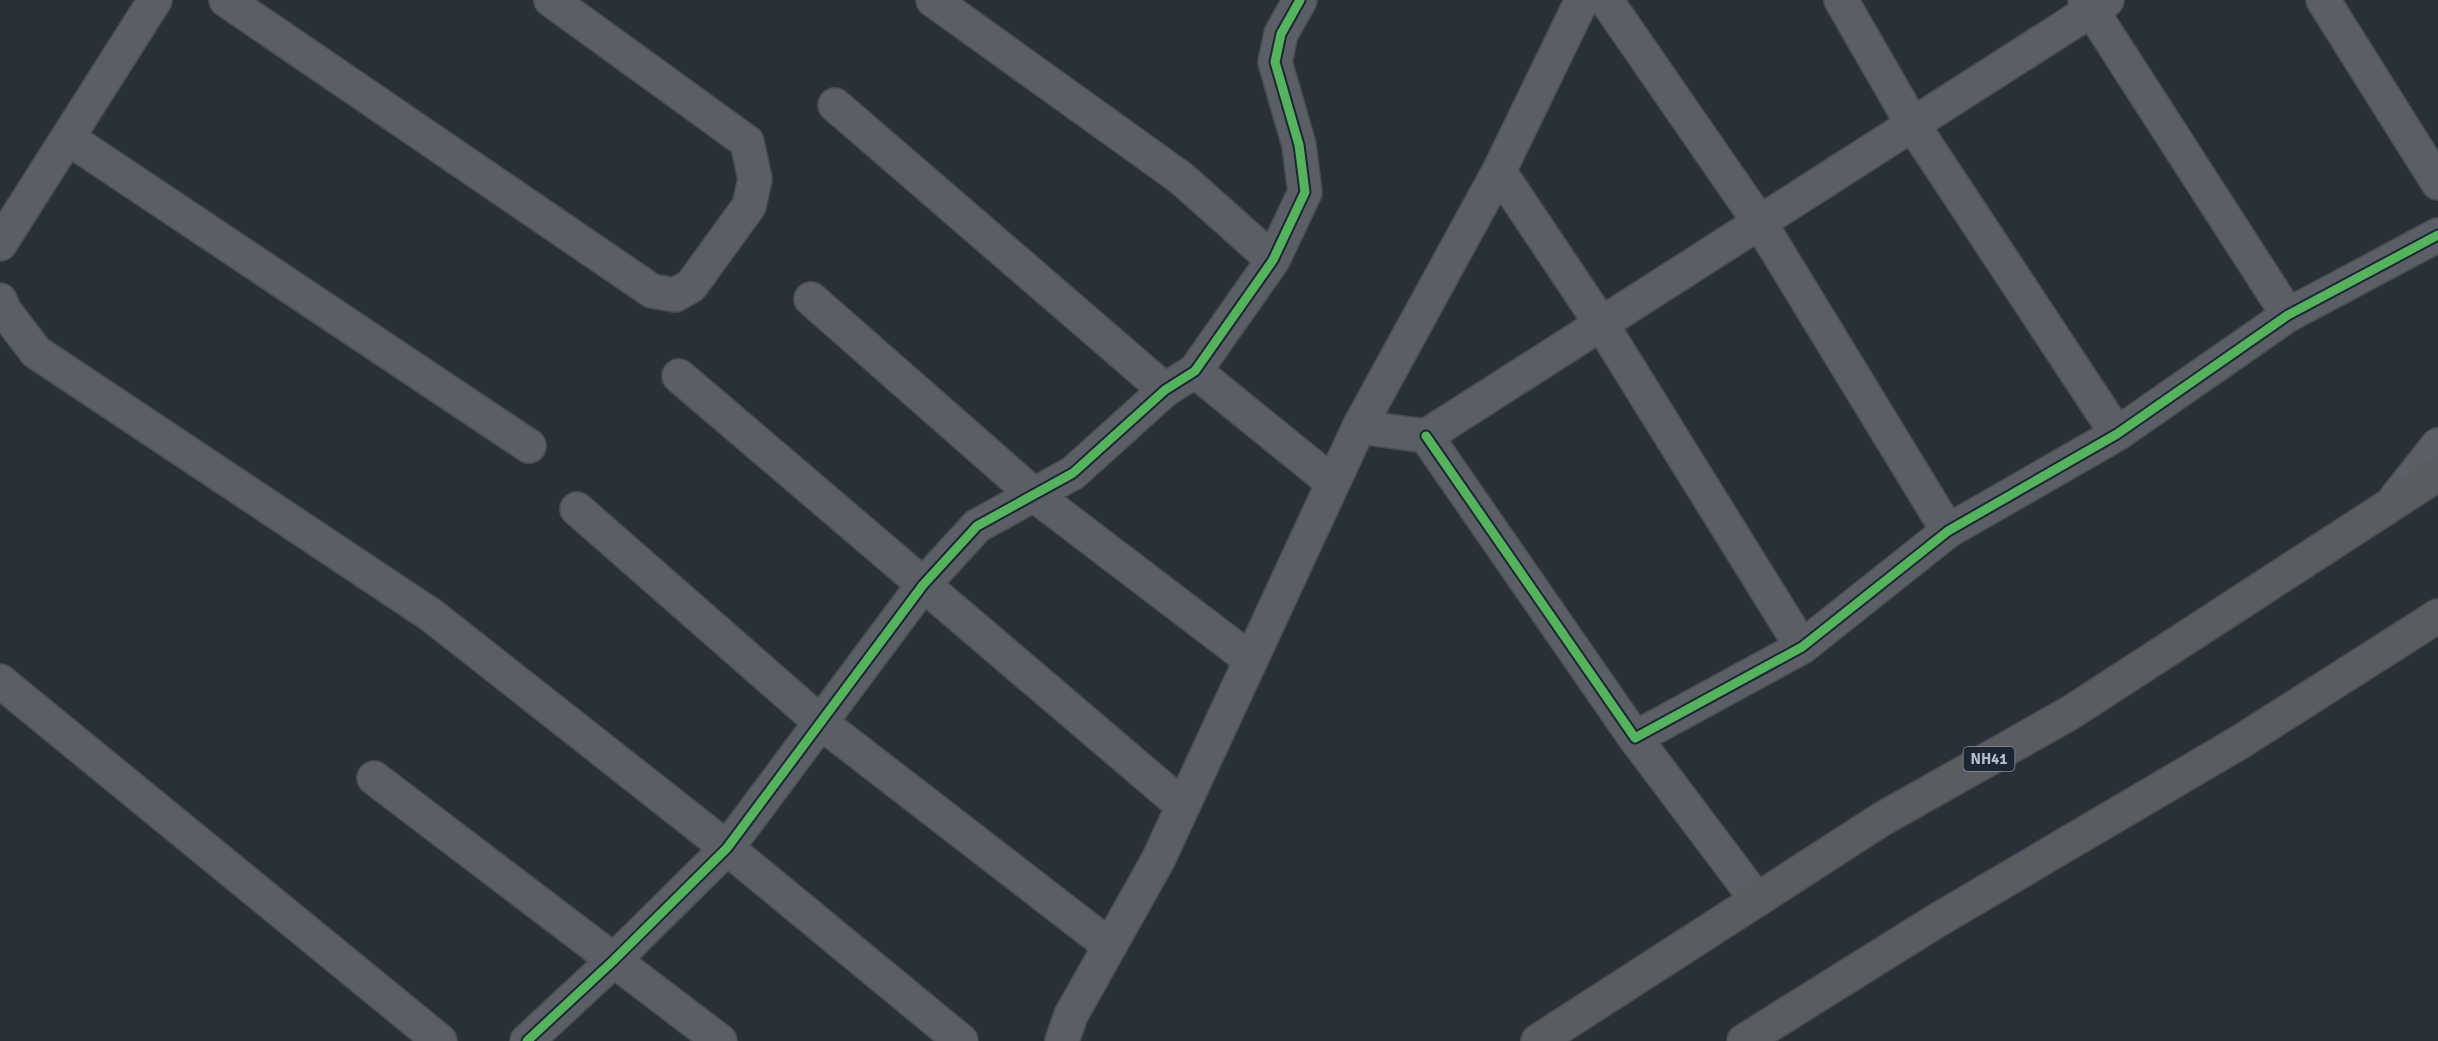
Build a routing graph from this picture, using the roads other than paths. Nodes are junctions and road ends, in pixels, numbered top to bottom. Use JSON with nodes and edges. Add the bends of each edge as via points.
{"nodes":[{"id":1,"x":155,"y":0,"type":"edge"},
{"id":2,"x":226,"y":0,"type":"edge"},
{"id":3,"x":551,"y":0,"type":"edge"},
{"id":4,"x":933,"y":0,"type":"edge"},
{"id":5,"x":1300,"y":0,"type":"edge"},
{"id":6,"x":1582,"y":0,"type":"edge"},
{"id":7,"x":1606,"y":0,"type":"edge"},
{"id":8,"x":1840,"y":0,"type":"edge"},
{"id":9,"x":2323,"y":0,"type":"edge"},
{"id":10,"x":2095,"y":3,"type":"edge"},
{"id":11,"x":836,"y":105,"type":"dead end"},
{"id":12,"x":1913,"y":125,"type":"junction"},
{"id":13,"x":68,"y":138,"type":"junction"},
{"id":14,"x":1499,"y":171,"type":"junction"},
{"id":15,"x":2438,"y":183,"type":"edge"},
{"id":16,"x":1760,"y":223,"type":"junction"},
{"id":17,"x":2438,"y":235,"type":"edge"},
{"id":18,"x":0,"y":244,"type":"edge"},
{"id":19,"x":1273,"y":261,"type":"junction"},
{"id":20,"x":811,"y":299,"type":"dead end"},
{"id":21,"x":0,"y":300,"type":"edge"},
{"id":22,"x":2289,"y":315,"type":"junction"},
{"id":23,"x":1602,"y":325,"type":"junction"},
{"id":24,"x":1194,"y":371,"type":"junction"},
{"id":25,"x":679,"y":376,"type":"dead end"},
{"id":26,"x":1165,"y":390,"type":"junction"},
{"id":27,"x":1359,"y":427,"type":"junction"},
{"id":28,"x":2117,"y":434,"type":"junction"},
{"id":29,"x":1426,"y":436,"type":"junction"},
{"id":30,"x":529,"y":446,"type":"dead end"},
{"id":31,"x":2438,"y":446,"type":"edge"},
{"id":32,"x":2438,"y":474,"type":"edge"},
{"id":33,"x":1333,"y":483,"type":"junction"},
{"id":34,"x":1034,"y":495,"type":"junction"},
{"id":35,"x":2391,"y":505,"type":"junction"},
{"id":36,"x":577,"y":509,"type":"dead end"},
{"id":37,"x":1948,"y":531,"type":"junction"},
{"id":38,"x":923,"y":585,"type":"junction"},
{"id":39,"x":2438,"y":616,"type":"edge"},
{"id":40,"x":1802,"y":647,"type":"junction"},
{"id":41,"x":1251,"y":660,"type":"junction"},
{"id":42,"x":0,"y":681,"type":"edge"},
{"id":43,"x":820,"y":722,"type":"junction"},
{"id":44,"x":1635,"y":738,"type":"junction"},
{"id":45,"x":374,"y":778,"type":"dead end"},
{"id":46,"x":1183,"y":806,"type":"junction"},
{"id":47,"x":727,"y":848,"type":"junction"},
{"id":48,"x":1757,"y":900,"type":"junction"},
{"id":49,"x":1110,"y":946,"type":"junction"},
{"id":50,"x":613,"y":962,"type":"junction"},
{"id":51,"x":440,"y":1041,"type":"edge"},
{"id":52,"x":527,"y":1041,"type":"edge"},
{"id":53,"x":720,"y":1041,"type":"edge"},
{"id":54,"x":961,"y":1041,"type":"edge"},
{"id":55,"x":1062,"y":1041,"type":"edge"},
{"id":56,"x":1538,"y":1041,"type":"edge"},
{"id":57,"x":1744,"y":1041,"type":"edge"}],
"edges":[{"from":1,"to":13,"type":"street"},
{"from":2,"to":3,"type":"street","via":[[652,291],[675,295],[691,286],[748,206],[755,179],[747,142]]},
{"from":4,"to":19,"type":"street","via":[[1181,178]]},
{"from":5,"to":19,"type":"street","via":[[1281,34],[1275,62],[1299,145],[1305,192]]},
{"from":6,"to":14,"type":"street"},
{"from":7,"to":16,"type":"street"},
{"from":8,"to":12,"type":"street"},
{"from":9,"to":15,"type":"street"},
{"from":10,"to":12,"type":"street"},
{"from":10,"to":22,"type":"street"},
{"from":11,"to":26,"type":"street"},
{"from":12,"to":16,"type":"street"},
{"from":12,"to":28,"type":"street"},
{"from":13,"to":18,"type":"street"},
{"from":13,"to":30,"type":"street"},
{"from":14,"to":23,"type":"street"},
{"from":14,"to":27,"type":"street"},
{"from":16,"to":23,"type":"street"},
{"from":16,"to":37,"type":"street"},
{"from":17,"to":22,"type":"street"},
{"from":19,"to":24,"type":"street"},
{"from":20,"to":34,"type":"street"},
{"from":21,"to":47,"type":"street","via":[[36,352],[431,615]]},
{"from":22,"to":28,"type":"street"},
{"from":23,"to":29,"type":"street"},
{"from":23,"to":40,"type":"street"},
{"from":24,"to":26,"type":"street"},
{"from":24,"to":33,"type":"street"},
{"from":25,"to":38,"type":"street"},
{"from":26,"to":34,"type":"street","via":[[1073,473]]},
{"from":27,"to":29,"type":"street"},
{"from":27,"to":33,"type":"street"},
{"from":28,"to":37,"type":"street"},
{"from":29,"to":44,"type":"street"},
{"from":31,"to":35,"type":"street"},
{"from":32,"to":35,"type":"highway","number":"NH41"},
{"from":33,"to":41,"type":"street"},
{"from":34,"to":38,"type":"street","via":[[977,526]]},
{"from":34,"to":41,"type":"street"},
{"from":35,"to":48,"type":"highway","number":"NH41","via":[[2070,713],[1882,819]]},
{"from":36,"to":43,"type":"street"},
{"from":37,"to":40,"type":"street"},
{"from":38,"to":43,"type":"street"},
{"from":38,"to":46,"type":"street"},
{"from":39,"to":57,"type":"highway","via":[[2240,741],[1936,921]]},
{"from":40,"to":44,"type":"street"},
{"from":41,"to":46,"type":"street"},
{"from":42,"to":51,"type":"street"},
{"from":43,"to":47,"type":"street"},
{"from":43,"to":49,"type":"street"},
{"from":44,"to":48,"type":"street"},
{"from":45,"to":50,"type":"street"},
{"from":46,"to":49,"type":"street"},
{"from":47,"to":50,"type":"street"},
{"from":47,"to":54,"type":"street"},
{"from":48,"to":56,"type":"highway","number":"NH41"},
{"from":49,"to":55,"type":"street","via":[[1071,1015]]},
{"from":50,"to":52,"type":"street"},
{"from":50,"to":53,"type":"street"}]}
